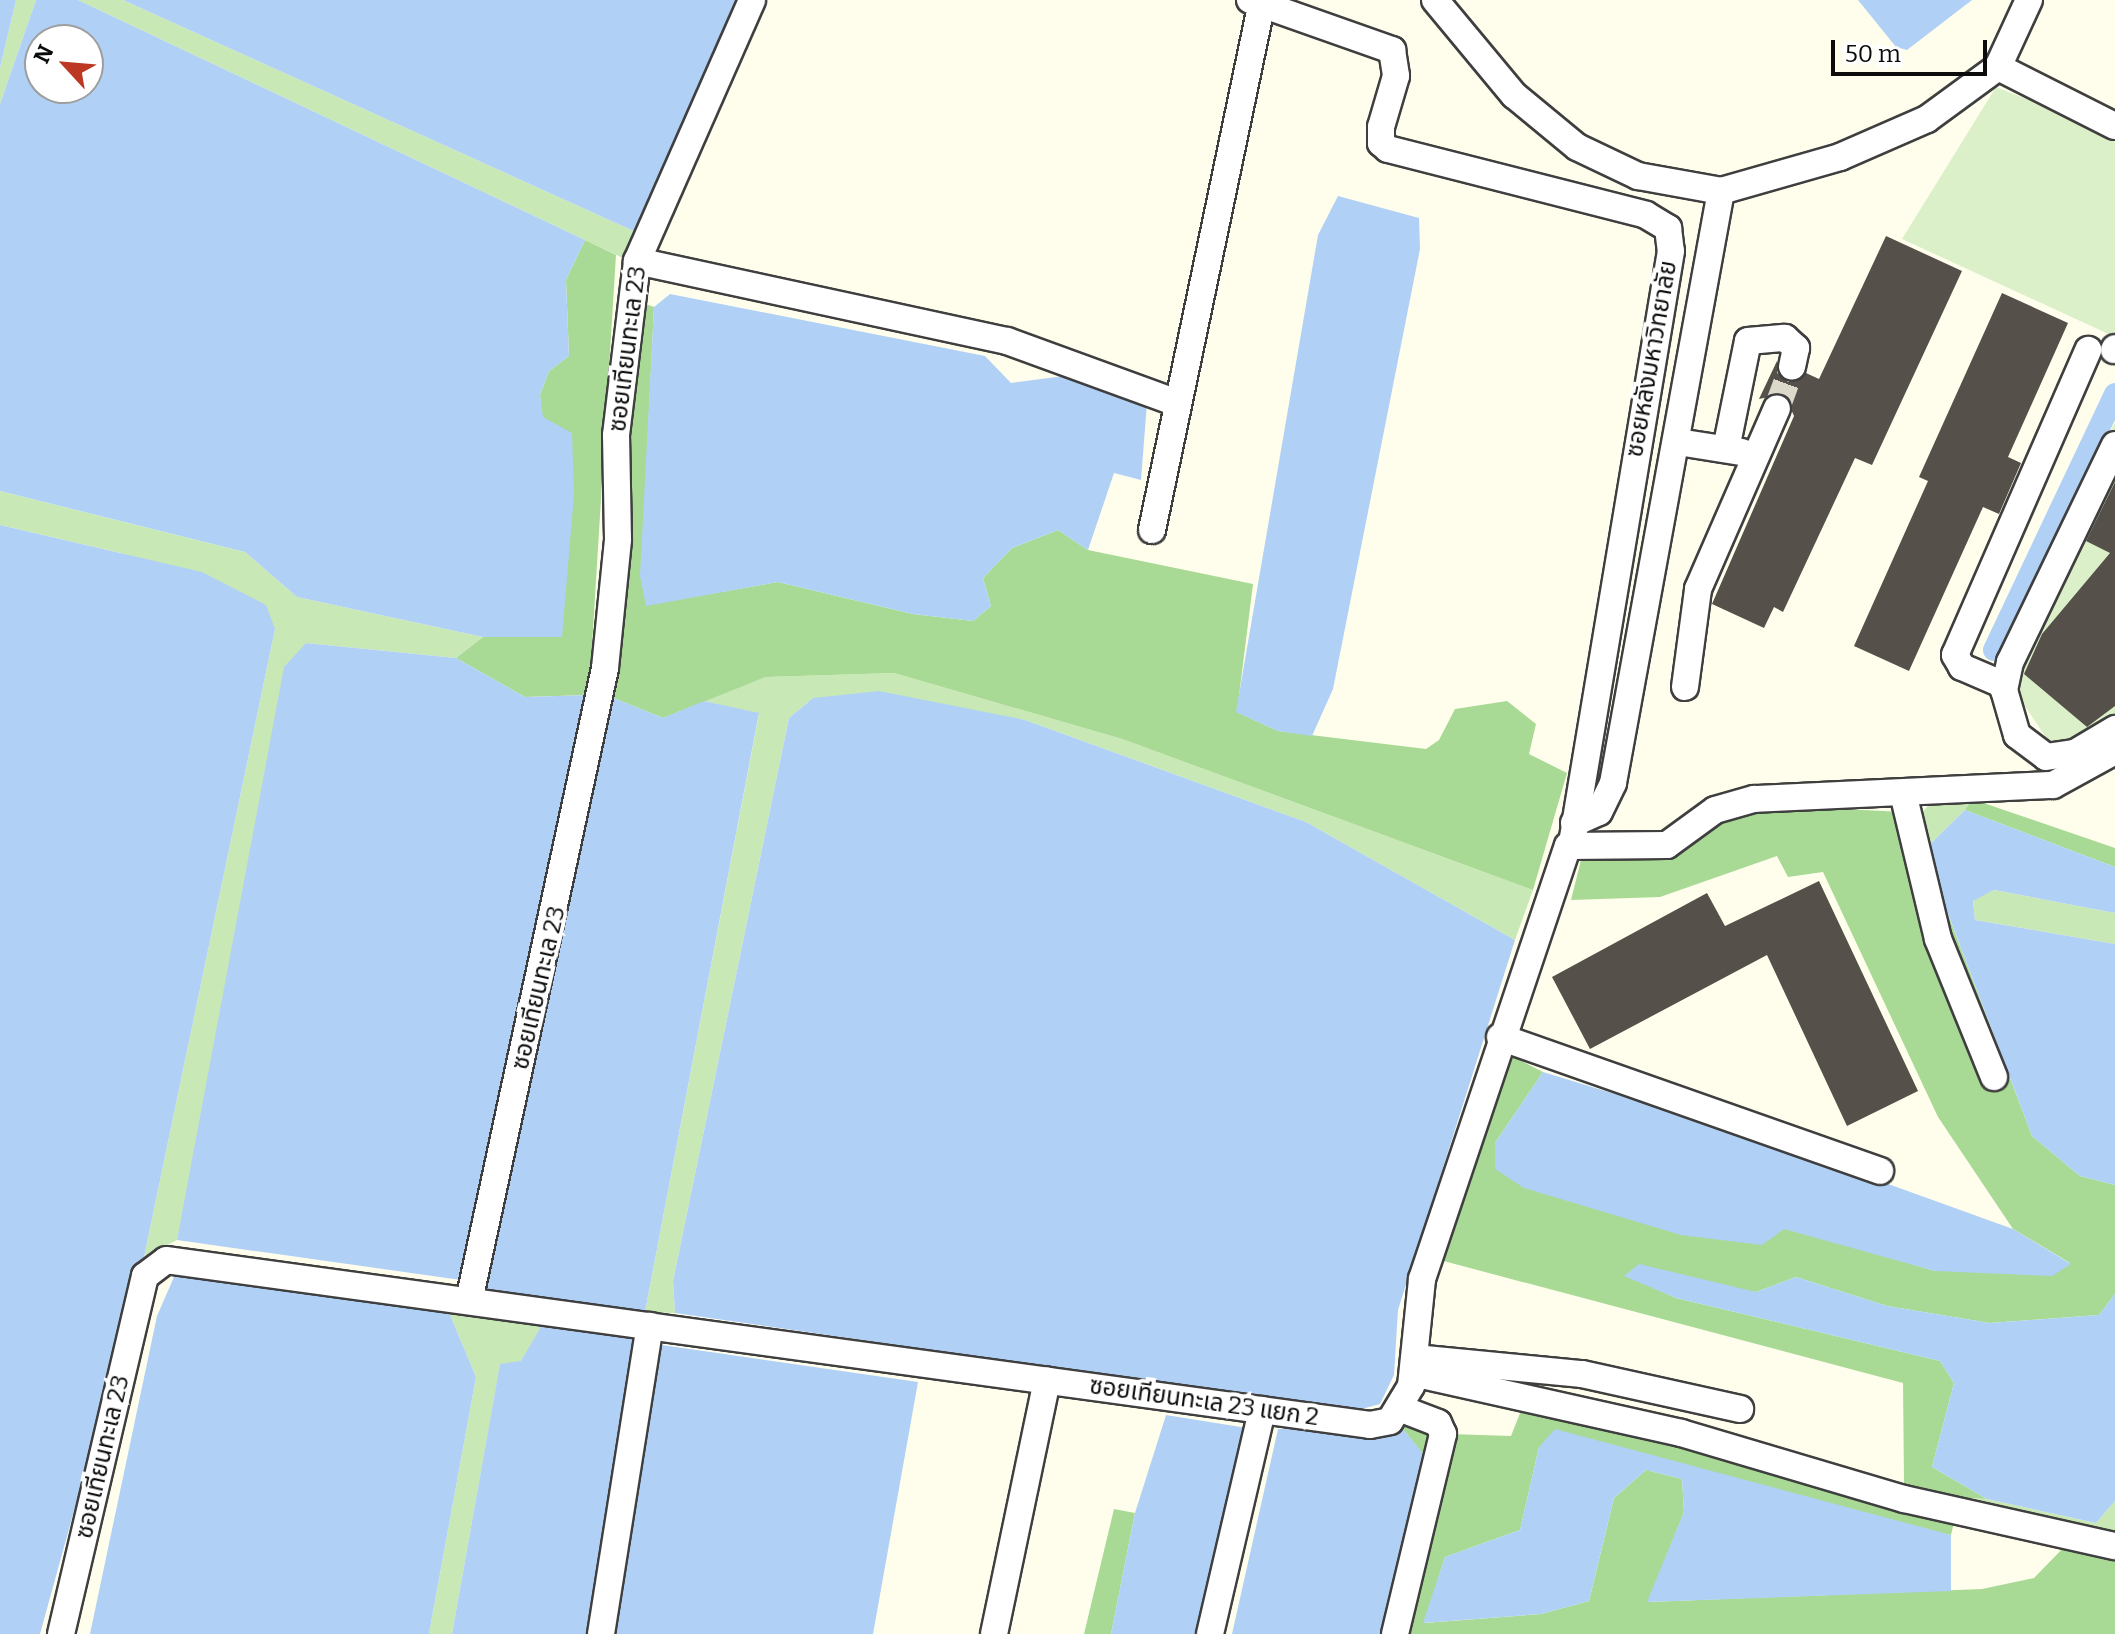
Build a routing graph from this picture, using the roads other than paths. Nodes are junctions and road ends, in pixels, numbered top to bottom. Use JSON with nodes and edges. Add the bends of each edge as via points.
{"nodes":[{"id":1,"x":752,"y":0,"type":"edge"},
{"id":2,"x":1435,"y":0,"type":"edge"},
{"id":3,"x":2029,"y":0,"type":"edge"},
{"id":4,"x":1255,"y":3,"type":"edge"},
{"id":5,"x":1998,"y":67,"type":"junction"},
{"id":6,"x":2115,"y":126,"type":"edge"},
{"id":7,"x":1721,"y":191,"type":"junction"},
{"id":8,"x":637,"y":261,"type":"junction"},
{"id":9,"x":2088,"y":350,"type":"dead end"},
{"id":10,"x":1792,"y":367,"type":"tunnel mouth"},
{"id":11,"x":1175,"y":402,"type":"junction"},
{"id":12,"x":1777,"y":408,"type":"tunnel mouth"},
{"id":13,"x":1678,"y":442,"type":"junction"},
{"id":14,"x":2115,"y":445,"type":"edge"},
{"id":15,"x":1726,"y":449,"type":"junction"},
{"id":16,"x":1759,"y":454,"type":"junction"},
{"id":17,"x":1152,"y":530,"type":"dead end"},
{"id":18,"x":2004,"y":685,"type":"junction"},
{"id":19,"x":1685,"y":687,"type":"dead end"},
{"id":20,"x":2115,"y":729,"type":"edge"},
{"id":21,"x":2115,"y":751,"type":"edge"},
{"id":22,"x":1903,"y":793,"type":"junction"},
{"id":23,"x":1570,"y":840,"type":"junction"},
{"id":24,"x":1500,"y":1037,"type":"junction"},
{"id":25,"x":1994,"y":1077,"type":"dead end"},
{"id":26,"x":1880,"y":1171,"type":"dead end"},
{"id":27,"x":469,"y":1301,"type":"junction"},
{"id":28,"x":650,"y":1326,"type":"junction"},
{"id":29,"x":1413,"y":1365,"type":"junction"},
{"id":30,"x":1047,"y":1380,"type":"junction"},
{"id":31,"x":1401,"y":1409,"type":"junction"},
{"id":32,"x":1740,"y":1409,"type":"dead end"},
{"id":33,"x":1262,"y":1410,"type":"junction"},
{"id":34,"x":2115,"y":1546,"type":"edge"},
{"id":35,"x":61,"y":1634,"type":"edge"},
{"id":36,"x":601,"y":1634,"type":"edge"},
{"id":37,"x":994,"y":1634,"type":"edge"},
{"id":38,"x":1210,"y":1634,"type":"edge"},
{"id":39,"x":1395,"y":1634,"type":"edge"}],
"edges":[{"from":1,"to":8,"type":"street","name":"ซอยเทียนทะเล 23"},
{"from":2,"to":7,"type":"street","via":[[1514,95],[1577,147],[1638,176]]},
{"from":3,"to":5,"type":"street"},
{"from":4,"to":11,"type":"street"},
{"from":4,"to":23,"type":"street","name":"ซอยหลังมหาวิทยาลัย","via":[[1392,50],[1396,76],[1381,127],[1381,143],[1388,149],[1646,215],[1668,228],[1671,251]]},
{"from":5,"to":6,"type":"street"},
{"from":5,"to":7,"type":"street","via":[[1898,131],[1840,157]]},
{"from":7,"to":13,"type":"street"},
{"from":8,"to":11,"type":"street","via":[[1007,341]]},
{"from":8,"to":27,"type":"street","name":"ซอยเทียนทะเล 23","via":[[616,435],[616,586],[605,668]]},
{"from":9,"to":18,"type":"street","via":[[1955,655],[1962,667]]},
{"from":10,"to":15,"type":"street","via":[[1796,348],[1785,338],[1748,341]]},
{"from":11,"to":17,"type":"street"},
{"from":12,"to":16,"type":"street"},
{"from":13,"to":15,"type":"street"},
{"from":13,"to":23,"type":"street","via":[[1613,783],[1599,812]]},
{"from":14,"to":18,"type":"street"},
{"from":15,"to":16,"type":"street"},
{"from":16,"to":19,"type":"street","via":[[1698,589]]},
{"from":18,"to":20,"type":"street","via":[[2017,735],[2037,754],[2075,753]]},
{"from":21,"to":22,"type":"street","via":[[2053,785]]},
{"from":22,"to":23,"type":"street","via":[[1732,803],[1658,847]]},
{"from":22,"to":25,"type":"street","via":[[1938,939]]},
{"from":23,"to":24,"type":"street"},
{"from":24,"to":26,"type":"street"},
{"from":24,"to":29,"type":"street","via":[[1422,1279]]},
{"from":27,"to":28,"type":"street","name":"ซอยเทียนทะเล 23 แยก 2"},
{"from":27,"to":35,"type":"street","name":"ซอยเทียนทะเล 23","via":[[177,1260],[154,1265],[145,1276]]},
{"from":28,"to":30,"type":"street","name":"ซอยเทียนทะเล 23 แยก 2"},
{"from":28,"to":36,"type":"street"},
{"from":29,"to":31,"type":"street"},
{"from":29,"to":32,"type":"street","via":[[1582,1374]]},
{"from":29,"to":34,"type":"street","via":[[1681,1433],[1904,1499]]},
{"from":30,"to":33,"type":"street","name":"ซอยเทียนทะเล 23 แยก 2"},
{"from":30,"to":37,"type":"street"},
{"from":31,"to":33,"type":"street","name":"ซอยเทียนทะเล 23 แยก 2","via":[[1390,1421],[1370,1425]]},
{"from":31,"to":39,"type":"street","via":[[1438,1423],[1443,1434]]},
{"from":33,"to":38,"type":"street"}]}
